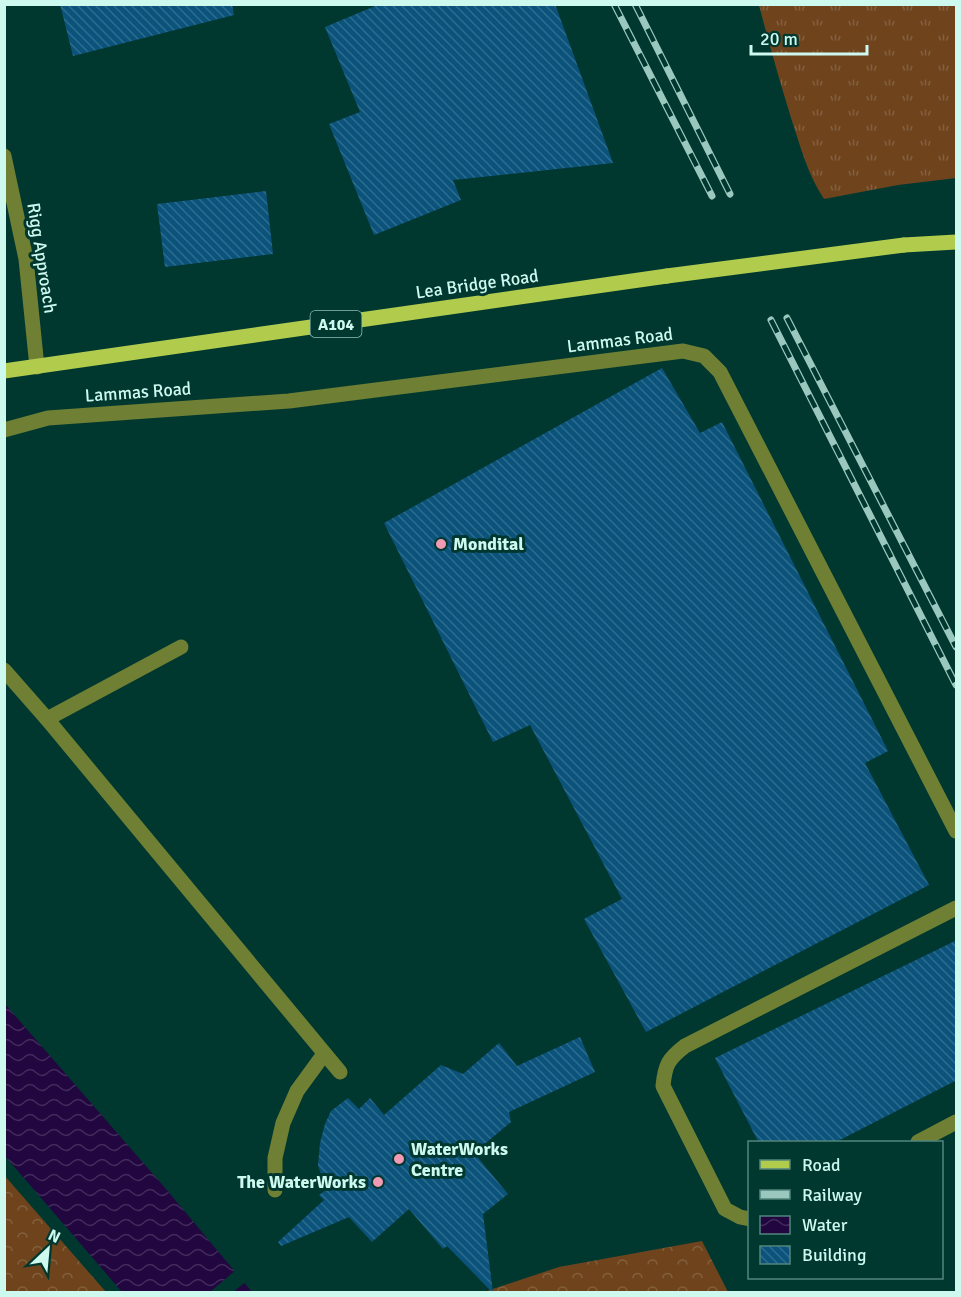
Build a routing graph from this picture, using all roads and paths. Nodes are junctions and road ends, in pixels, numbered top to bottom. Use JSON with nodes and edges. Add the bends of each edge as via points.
{"nodes":[{"id":1,"x":4,"y":156,"type":"edge"},
{"id":2,"x":957,"y":242,"type":"edge"},
{"id":3,"x":37,"y":367,"type":"junction"},
{"id":4,"x":4,"y":371,"type":"edge"},
{"id":5,"x":4,"y":430,"type":"edge"},
{"id":6,"x":181,"y":647,"type":"dead end"},
{"id":7,"x":4,"y":670,"type":"edge"},
{"id":8,"x":47,"y":719,"type":"junction"},
{"id":9,"x":957,"y":831,"type":"edge"},
{"id":10,"x":957,"y":908,"type":"edge"},
{"id":11,"x":324,"y":1054,"type":"junction"},
{"id":12,"x":340,"y":1072,"type":"dead end"},
{"id":13,"x":957,"y":1122,"type":"edge"},
{"id":14,"x":922,"y":1141,"type":"edge"},
{"id":15,"x":274,"y":1190,"type":"dead end"},
{"id":16,"x":748,"y":1219,"type":"edge"}],
"edges":[{"from":1,"to":3,"type":"street","name":"Rigg Approach","via":[[26,259]]},
{"from":2,"to":3,"type":"main road","name":"Lea Bridge Road","number":"A104","bridge":true,"via":[[667,276]]},
{"from":3,"to":4,"type":"main road","name":"Lea Bridge Road","number":"A104"},
{"from":5,"to":9,"type":"street","name":"Lammas Road","via":[[48,418],[289,401],[683,351],[704,356],[720,372]]},
{"from":6,"to":8,"type":"street"},
{"from":7,"to":8,"type":"street"},
{"from":8,"to":11,"type":"street"},
{"from":10,"to":16,"type":"street","via":[[672,1056],[663,1086],[725,1209]]},
{"from":11,"to":12,"type":"street"},
{"from":11,"to":15,"type":"street","via":[[297,1091],[283,1123],[275,1158]]},
{"from":13,"to":14,"type":"street"}]}
